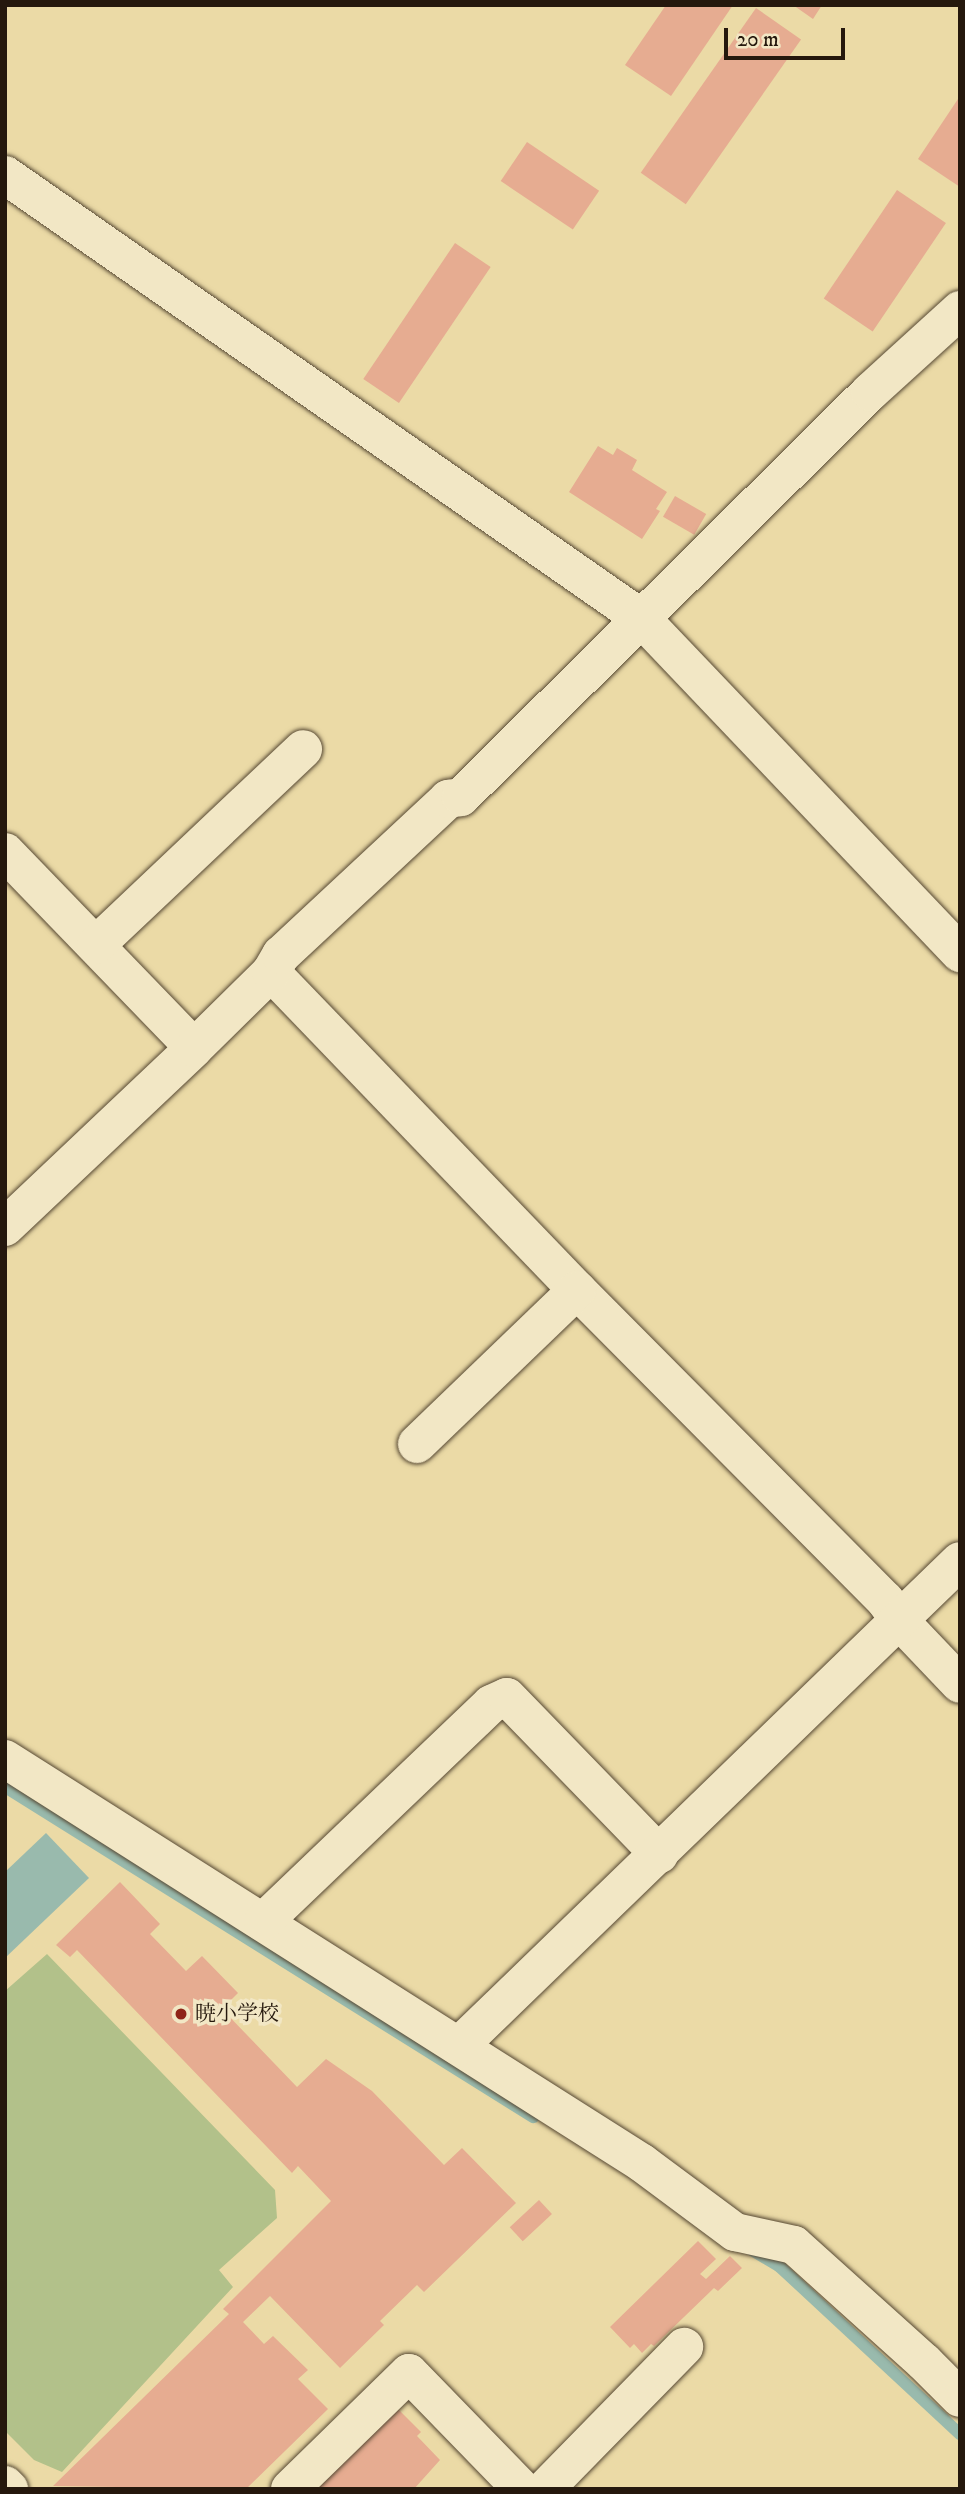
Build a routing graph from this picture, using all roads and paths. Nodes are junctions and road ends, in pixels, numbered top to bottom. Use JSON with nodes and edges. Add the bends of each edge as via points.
{"nodes":[{"id":1,"x":5,"y":175,"type":"edge"},
{"id":2,"x":960,"y":310,"type":"edge"},
{"id":3,"x":642,"y":618,"type":"junction"},
{"id":4,"x":303,"y":749,"type":"dead end"},
{"id":5,"x":5,"y":852,"type":"edge"},
{"id":6,"x":96,"y":946,"type":"junction"},
{"id":7,"x":960,"y":953,"type":"edge"},
{"id":8,"x":271,"y":972,"type":"junction"},
{"id":9,"x":194,"y":1048,"type":"junction"},
{"id":10,"x":5,"y":1227,"type":"edge"},
{"id":11,"x":577,"y":1290,"type":"junction"},
{"id":12,"x":417,"y":1444,"type":"dead end"},
{"id":13,"x":960,"y":1561,"type":"edge"},
{"id":14,"x":899,"y":1620,"type":"junction"},
{"id":15,"x":960,"y":1684,"type":"edge"},
{"id":16,"x":5,"y":1759,"type":"edge"},
{"id":17,"x":659,"y":1854,"type":"junction"},
{"id":18,"x":263,"y":1922,"type":"junction"},
{"id":19,"x":459,"y":2046,"type":"junction"},
{"id":20,"x":684,"y":2347,"type":"dead end"},
{"id":21,"x":960,"y":2398,"type":"edge"},
{"id":22,"x":5,"y":2485,"type":"edge"},
{"id":23,"x":9,"y":2489,"type":"edge"},
{"id":24,"x":290,"y":2489,"type":"edge"},
{"id":25,"x":522,"y":2489,"type":"edge"},
{"id":26,"x":545,"y":2489,"type":"edge"}],
"edges":[{"from":1,"to":3,"type":"street"},
{"from":2,"to":3,"type":"street","via":[[870,392]]},
{"from":3,"to":7,"type":"street"},
{"from":3,"to":8,"type":"street","via":[[461,797],[448,799],[281,955]]},
{"from":4,"to":6,"type":"street"},
{"from":5,"to":6,"type":"street"},
{"from":6,"to":9,"type":"street"},
{"from":8,"to":9,"type":"street"},
{"from":8,"to":11,"type":"street"},
{"from":9,"to":10,"type":"street"},
{"from":11,"to":12,"type":"street"},
{"from":11,"to":14,"type":"street","via":[[779,1491]]},
{"from":13,"to":14,"type":"street"},
{"from":14,"to":15,"type":"street"},
{"from":14,"to":17,"type":"street"},
{"from":16,"to":18,"type":"street"},
{"from":17,"to":18,"type":"street","via":[[507,1697],[492,1703]]},
{"from":17,"to":19,"type":"street"},
{"from":18,"to":19,"type":"street"},
{"from":19,"to":21,"type":"street","via":[[642,2163],[735,2232],[793,2245]]},
{"from":20,"to":26,"type":"street"},
{"from":22,"to":23,"type":"street"},
{"from":24,"to":25,"type":"street","via":[[409,2373]]}]}
